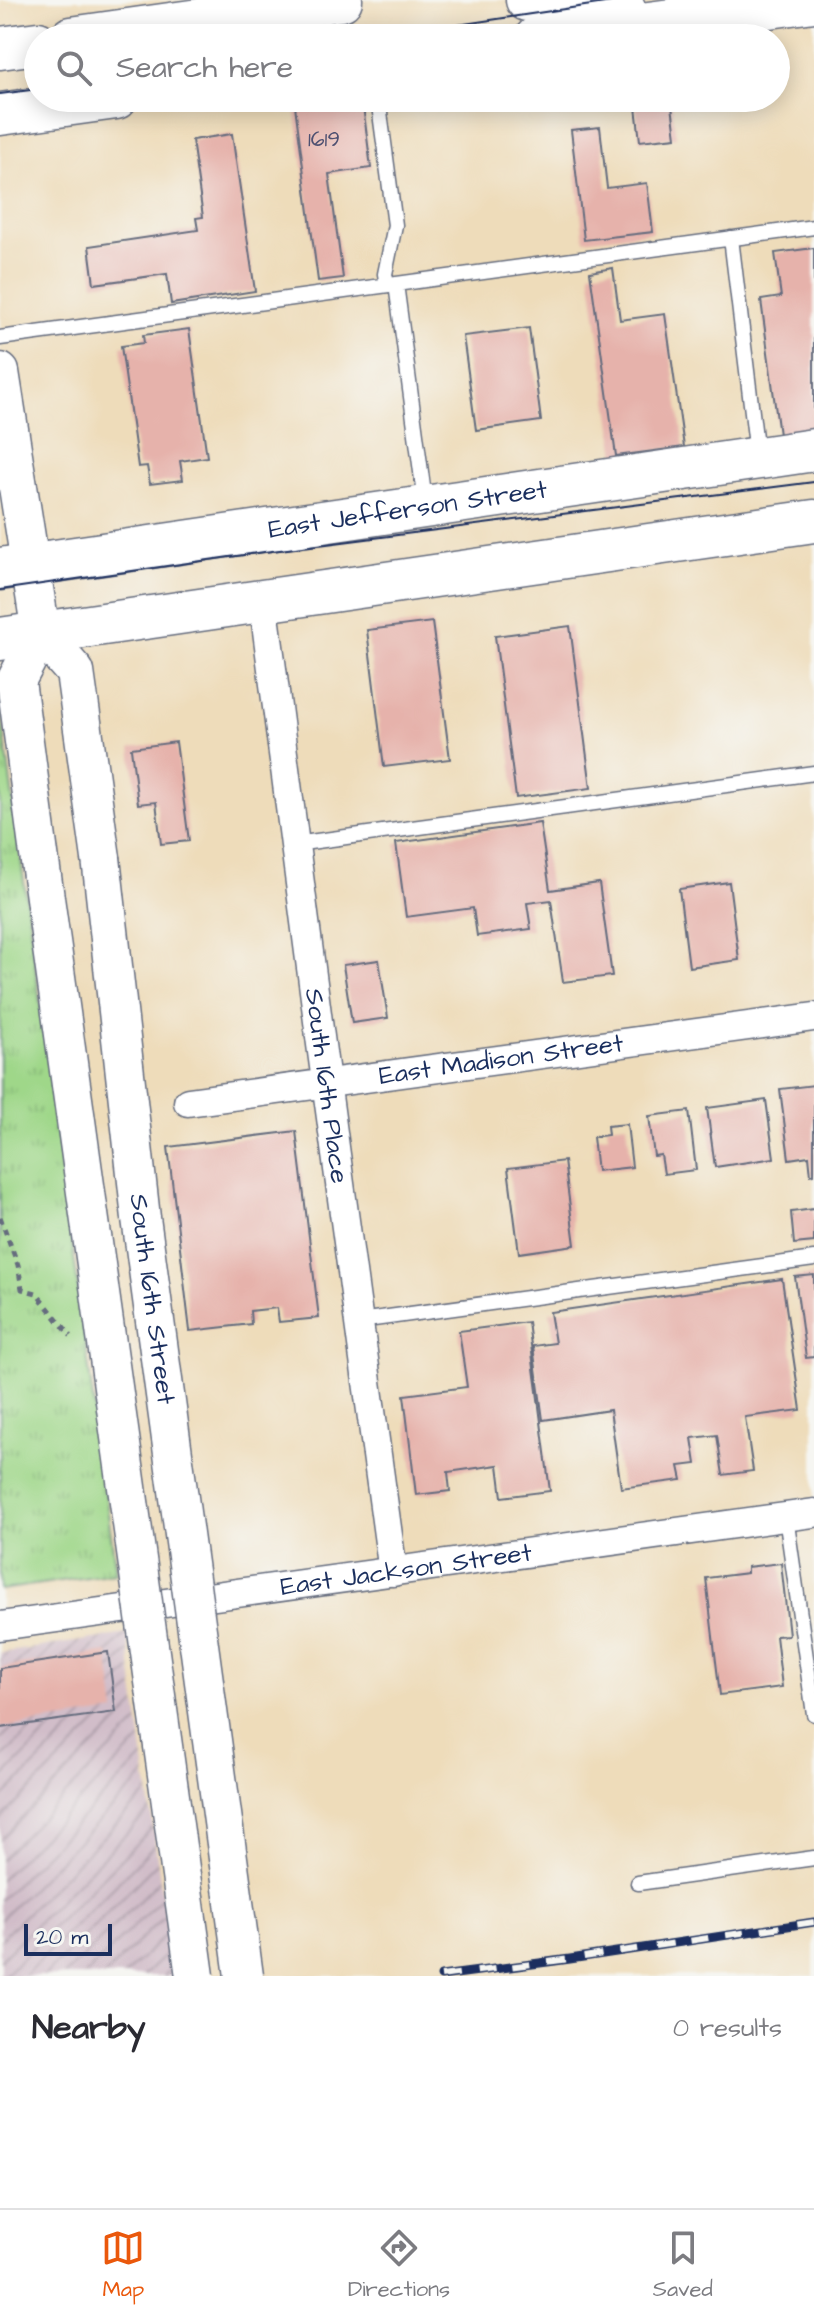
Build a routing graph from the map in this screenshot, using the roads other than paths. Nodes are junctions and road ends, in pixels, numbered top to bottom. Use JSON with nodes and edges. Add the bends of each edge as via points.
{"nodes":[{"id":1,"x":341,"y":0,"type":"edge"},
{"id":2,"x":527,"y":0,"type":"edge"},
{"id":3,"x":814,"y":1,"type":"edge"},
{"id":4,"x":213,"y":9,"type":"edge"},
{"id":5,"x":725,"y":13,"type":"junction"},
{"id":6,"x":140,"y":24,"type":"edge"},
{"id":7,"x":642,"y":24,"type":"edge"},
{"id":8,"x":24,"y":45,"type":"edge"},
{"id":9,"x":0,"y":48,"type":"edge"},
{"id":10,"x":24,"y":111,"type":"edge"},
{"id":11,"x":380,"y":112,"type":"edge"},
{"id":12,"x":0,"y":114,"type":"edge"},
{"id":13,"x":814,"y":227,"type":"edge"},
{"id":14,"x":731,"y":238,"type":"junction"},
{"id":15,"x":391,"y":285,"type":"junction"},
{"id":16,"x":0,"y":338,"type":"edge"},
{"id":17,"x":0,"y":372,"type":"edge"},
{"id":18,"x":814,"y":450,"type":"edge"},
{"id":19,"x":758,"y":458,"type":"junction"},
{"id":20,"x":426,"y":506,"type":"junction"},
{"id":21,"x":814,"y":521,"type":"edge"},
{"id":22,"x":15,"y":567,"type":"edge"},
{"id":23,"x":263,"y":600,"type":"junction"},
{"id":24,"x":41,"y":633,"type":"junction"},
{"id":25,"x":0,"y":639,"type":"edge"},
{"id":26,"x":814,"y":773,"type":"edge"},
{"id":27,"x":295,"y":844,"type":"junction"},
{"id":28,"x":814,"y":1017,"type":"edge"},
{"id":29,"x":326,"y":1084,"type":"junction"},
{"id":30,"x":188,"y":1102,"type":"dead end"},
{"id":31,"x":814,"y":1259,"type":"edge"},
{"id":32,"x":359,"y":1321,"type":"junction"},
{"id":33,"x":800,"y":1515,"type":"edge"},
{"id":34,"x":393,"y":1572,"type":"junction"},
{"id":35,"x":0,"y":1626,"type":"edge"},
{"id":36,"x":814,"y":1714,"type":"edge"},
{"id":37,"x":814,"y":1858,"type":"edge"},
{"id":38,"x":638,"y":1883,"type":"dead end"},
{"id":39,"x":195,"y":1976,"type":"edge"},
{"id":40,"x":244,"y":1976,"type":"edge"}],
"edges":[{"from":1,"to":4,"type":"main road"},
{"from":2,"to":5,"type":"main road"},
{"from":3,"to":5,"type":"main road"},
{"from":4,"to":6,"type":"main road"},
{"from":5,"to":7,"type":"main road"},
{"from":8,"to":9,"type":"main road"},
{"from":10,"to":12,"type":"main road"},
{"from":11,"to":15,"type":"lane","via":[[395,225],[385,274]]},
{"from":13,"to":14,"type":"lane"},
{"from":14,"to":15,"type":"lane"},
{"from":14,"to":19,"type":"lane"},
{"from":15,"to":16,"type":"lane"},
{"from":15,"to":20,"type":"lane"},
{"from":17,"to":22,"type":"main road"},
{"from":18,"to":19,"type":"main road","name":"East Jefferson Street"},
{"from":19,"to":20,"type":"main road","name":"East Jefferson Street"},
{"from":20,"to":22,"type":"main road","name":"East Jefferson Street"},
{"from":21,"to":23,"type":"main road"},
{"from":22,"to":24,"type":"main road"},
{"from":23,"to":24,"type":"main road"},
{"from":23,"to":27,"type":"street","name":"South 16th Place"},
{"from":24,"to":25,"type":"main road"},
{"from":24,"to":39,"type":"main road","name":"South 16th Street","bridge":true,"via":[[16,681]]},
{"from":24,"to":40,"type":"main road","name":"South 16th Street","bridge":true,"via":[[75,672],[141,1218]]},
{"from":26,"to":27,"type":"lane"},
{"from":27,"to":29,"type":"street","name":"South 16th Place"},
{"from":28,"to":29,"type":"street","name":"East Madison Street"},
{"from":29,"to":30,"type":"street","name":"East Madison Street"},
{"from":29,"to":32,"type":"street","name":"South 16th Place"},
{"from":31,"to":32,"type":"lane"},
{"from":32,"to":34,"type":"street","name":"South 16th Place"},
{"from":33,"to":34,"type":"street","name":"East Jackson Street"},
{"from":33,"to":36,"type":"lane"},
{"from":34,"to":35,"type":"street","name":"East Jackson Street"},
{"from":37,"to":38,"type":"lane"}]}
